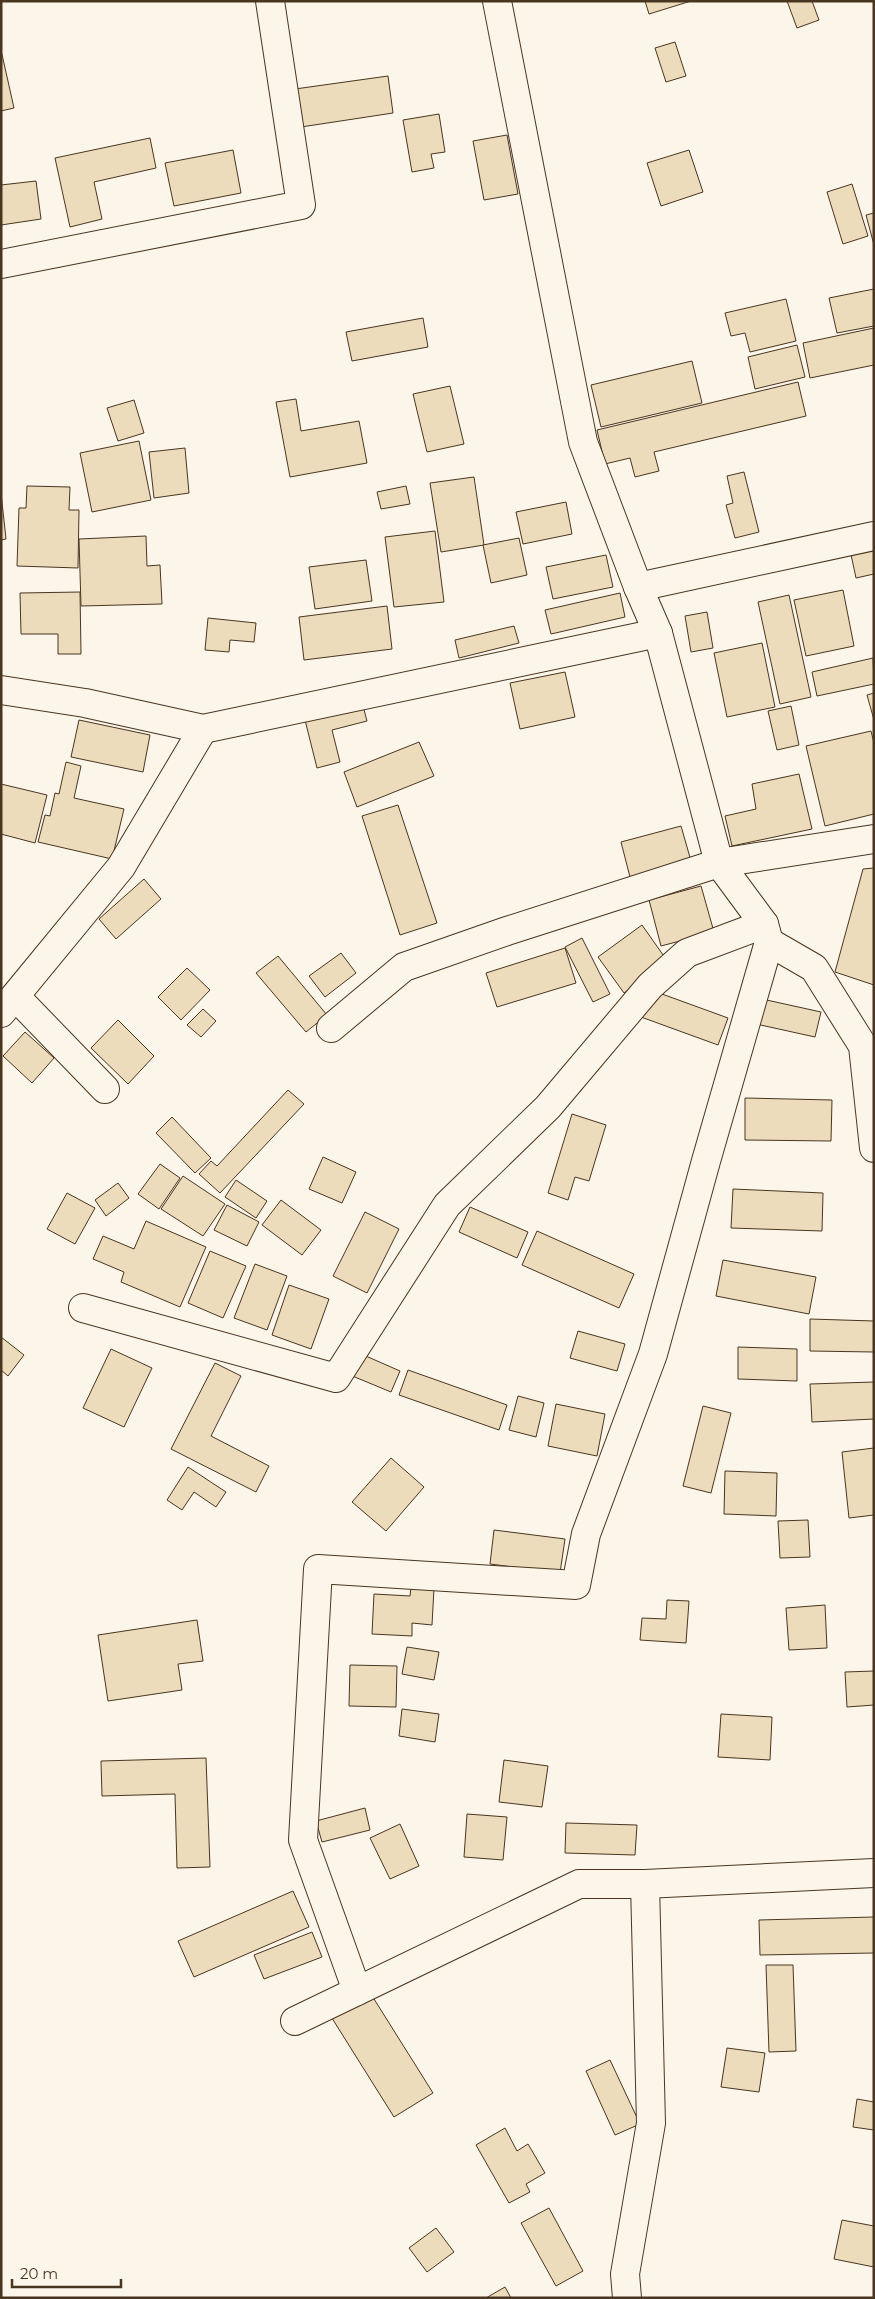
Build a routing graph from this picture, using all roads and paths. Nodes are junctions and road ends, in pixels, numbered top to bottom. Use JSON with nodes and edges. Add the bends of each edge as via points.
{"nodes":[{"id":1,"x":270,"y":1,"type":"edge"},
{"id":2,"x":497,"y":1,"type":"edge"},
{"id":3,"x":1,"y":264,"type":"edge"},
{"id":4,"x":874,"y":536,"type":"edge"},
{"id":5,"x":638,"y":587,"type":"junction"},
{"id":6,"x":658,"y":633,"type":"junction"},
{"id":7,"x":1,"y":690,"type":"edge"},
{"id":8,"x":203,"y":729,"type":"junction"},
{"id":9,"x":874,"y":839,"type":"edge"},
{"id":10,"x":719,"y":863,"type":"junction"},
{"id":11,"x":767,"y":933,"type":"junction"},
{"id":12,"x":8,"y":1005,"type":"edge"},
{"id":13,"x":331,"y":1028,"type":"dead end"},
{"id":14,"x":105,"y":1089,"type":"dead end"},
{"id":15,"x":874,"y":1148,"type":"edge"},
{"id":16,"x":83,"y":1308,"type":"dead end"},
{"id":17,"x":874,"y":1874,"type":"edge"},
{"id":18,"x":645,"y":1884,"type":"junction"},
{"id":19,"x":357,"y":1991,"type":"junction"},
{"id":20,"x":296,"y":2021,"type":"dead end"},
{"id":21,"x":626,"y":2298,"type":"edge"}],
"edges":[{"from":1,"to":3,"type":"street","via":[[301,205]]},
{"from":2,"to":5,"type":"street","via":[[582,442]]},
{"from":4,"to":5,"type":"street"},
{"from":5,"to":6,"type":"street"},
{"from":6,"to":8,"type":"street"},
{"from":6,"to":10,"type":"street"},
{"from":7,"to":8,"type":"street","via":[[86,703]]},
{"from":8,"to":12,"type":"street","via":[[121,867]]},
{"from":9,"to":10,"type":"street"},
{"from":10,"to":11,"type":"street"},
{"from":10,"to":13,"type":"street","via":[[404,967]]},
{"from":11,"to":15,"type":"street","via":[[814,968],[863,1046]]},
{"from":11,"to":16,"type":"street","via":[[687,953],[650,986],[548,1107],[447,1204],[336,1378]]},
{"from":11,"to":19,"type":"street","via":[[653,1354],[586,1534],[576,1585],[318,1569],[303,1840]]},
{"from":12,"to":14,"type":"street"},
{"from":17,"to":18,"type":"street"},
{"from":18,"to":19,"type":"street","via":[[578,1884]]},
{"from":18,"to":21,"type":"street","via":[[651,2124],[625,2274]]},
{"from":19,"to":20,"type":"street"}]}
